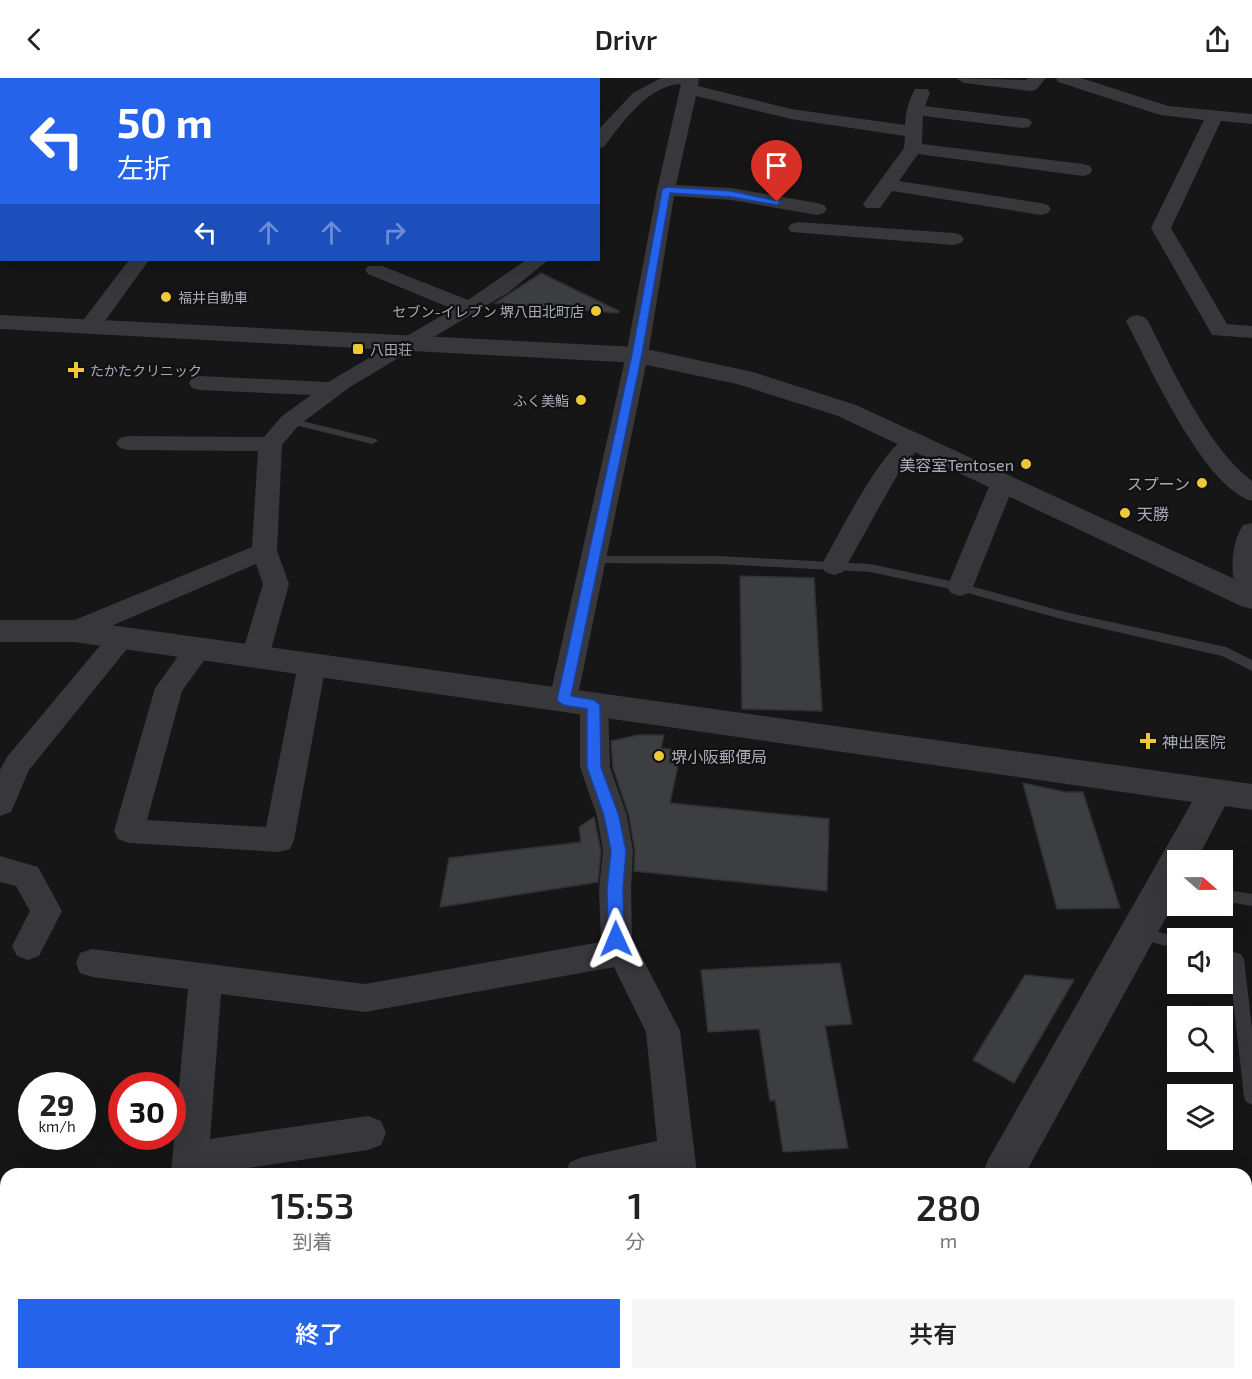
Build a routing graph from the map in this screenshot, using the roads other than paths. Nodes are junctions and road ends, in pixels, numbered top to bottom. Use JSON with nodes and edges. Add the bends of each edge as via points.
{"nodes":[{"id":1,"x":964,"y":78,"type":"edge"},
{"id":2,"x":1038,"y":78,"type":"edge"},
{"id":3,"x":1064,"y":78,"type":"edge"},
{"id":4,"x":690,"y":82,"type":"edge"},
{"id":5,"x":1252,"y":103,"type":"edge"},
{"id":6,"x":1224,"y":117,"type":"junction"},
{"id":7,"x":1252,"y":119,"type":"edge"},
{"id":8,"x":1023,"y":123,"type":"dead end"},
{"id":9,"x":600,"y":140,"type":"edge"},
{"id":10,"x":914,"y":140,"type":"junction"},
{"id":11,"x":1083,"y":170,"type":"dead end"},
{"id":12,"x":887,"y":185,"type":"junction"},
{"id":13,"x":666,"y":190,"type":"junction"},
{"id":14,"x":873,"y":204,"type":"dead end"},
{"id":15,"x":1041,"y":209,"type":"dead end"},
{"id":16,"x":954,"y":239,"type":"dead end"},
{"id":17,"x":138,"y":261,"type":"edge"},
{"id":18,"x":530,"y":261,"type":"edge"},
{"id":19,"x":375,"y":270,"type":"dead end"},
{"id":20,"x":470,"y":308,"type":"junction"},
{"id":21,"x":1137,"y":321,"type":"dead end"},
{"id":22,"x":0,"y":322,"type":"edge"},
{"id":23,"x":89,"y":327,"type":"junction"},
{"id":24,"x":1252,"y":332,"type":"edge"},
{"id":25,"x":412,"y":343,"type":"junction"},
{"id":26,"x":637,"y":354,"type":"junction"},
{"id":27,"x":200,"y":382,"type":"dead end"},
{"id":28,"x":333,"y":389,"type":"junction"},
{"id":29,"x":290,"y":421,"type":"junction"},
{"id":30,"x":914,"y":440,"type":"junction"},
{"id":31,"x":372,"y":441,"type":"dead end"},
{"id":32,"x":128,"y":444,"type":"dead end"},
{"id":33,"x":270,"y":444,"type":"junction"},
{"id":34,"x":1003,"y":482,"type":"junction"},
{"id":35,"x":1252,"y":493,"type":"edge"},
{"id":36,"x":1252,"y":531,"type":"edge"},
{"id":37,"x":264,"y":550,"type":"junction"},
{"id":38,"x":593,"y":561,"type":"junction"},
{"id":39,"x":834,"y":566,"type":"junction"},
{"id":40,"x":960,"y":586,"type":"junction"},
{"id":41,"x":1252,"y":598,"type":"edge"},
{"id":42,"x":0,"y":631,"type":"edge"},
{"id":43,"x":74,"y":631,"type":"junction"},
{"id":44,"x":122,"y":637,"type":"junction"},
{"id":45,"x":199,"y":648,"type":"junction"},
{"id":46,"x":255,"y":657,"type":"junction"},
{"id":47,"x":312,"y":664,"type":"junction"},
{"id":48,"x":1252,"y":666,"type":"edge"},
{"id":49,"x":578,"y":702,"type":"junction"},
{"id":50,"x":1215,"y":792,"type":"junction"},
{"id":51,"x":1252,"y":797,"type":"edge"},
{"id":52,"x":0,"y":804,"type":"edge"},
{"id":53,"x":1186,"y":850,"type":"edge"},
{"id":54,"x":0,"y":869,"type":"edge"},
{"id":55,"x":1167,"y":886,"type":"edge"},
{"id":56,"x":1233,"y":897,"type":"edge"},
{"id":57,"x":1252,"y":900,"type":"edge"},
{"id":58,"x":1139,"y":933,"type":"junction"},
{"id":59,"x":1167,"y":941,"type":"edge"},
{"id":60,"x":28,"y":946,"type":"dead end"},
{"id":61,"x":622,"y":952,"type":"junction"},
{"id":62,"x":1233,"y":958,"type":"edge"},
{"id":63,"x":92,"y":963,"type":"dead end"},
{"id":64,"x":206,"y":978,"type":"junction"},
{"id":65,"x":1252,"y":1097,"type":"edge"},
{"id":66,"x":368,"y":1133,"type":"dead end"},
{"id":67,"x":678,"y":1164,"type":"edge"},
{"id":68,"x":189,"y":1167,"type":"edge"},
{"id":69,"x":640,"y":1168,"type":"edge"},
{"id":70,"x":1006,"y":1168,"type":"edge"}],
"edges":[{"from":1,"to":2,"type":"street","via":[[1030,86]]},
{"from":3,"to":6,"type":"street","via":[[1166,111]]},
{"from":4,"to":9,"type":"street","via":[[671,80],[648,91],[618,116]]},
{"from":4,"to":10,"type":"street","via":[[791,114]]},
{"from":4,"to":13,"type":"street"},
{"from":5,"to":6,"type":"street"},
{"from":6,"to":7,"type":"street"},
{"from":6,"to":24,"type":"street","via":[[1161,228],[1220,330]]},
{"from":8,"to":10,"type":"street","via":[[918,102]]},
{"from":10,"to":11,"type":"street"},
{"from":10,"to":12,"type":"street"},
{"from":12,"to":14,"type":"street"},
{"from":12,"to":15,"type":"street"},
{"from":13,"to":16,"type":"street","via":[[731,194],[808,208],[797,234]]},
{"from":13,"to":26,"type":"street"},
{"from":17,"to":23,"type":"street"},
{"from":18,"to":20,"type":"street"},
{"from":19,"to":20,"type":"street"},
{"from":20,"to":25,"type":"street"},
{"from":21,"to":35,"type":"street","via":[[1180,404],[1227,474]]},
{"from":22,"to":23,"type":"street"},
{"from":23,"to":25,"type":"street"},
{"from":25,"to":26,"type":"street"},
{"from":25,"to":28,"type":"street"},
{"from":26,"to":30,"type":"street","via":[[815,398],[870,418]]},
{"from":26,"to":38,"type":"street"},
{"from":27,"to":28,"type":"street"},
{"from":28,"to":29,"type":"street"},
{"from":29,"to":31,"type":"lane"},
{"from":29,"to":33,"type":"street"},
{"from":30,"to":34,"type":"street"},
{"from":30,"to":39,"type":"street","via":[[890,467]]},
{"from":32,"to":33,"type":"street"},
{"from":33,"to":37,"type":"street"},
{"from":34,"to":40,"type":"street"},
{"from":34,"to":41,"type":"street"},
{"from":36,"to":41,"type":"street","via":[[1244,564]]},
{"from":37,"to":43,"type":"street"},
{"from":37,"to":46,"type":"street","via":[[276,584]]},
{"from":38,"to":39,"type":"lane","via":[[719,560]]},
{"from":38,"to":49,"type":"street"},
{"from":39,"to":40,"type":"lane","via":[[870,568]]},
{"from":40,"to":48,"type":"lane","via":[[1065,616],[1226,652]]},
{"from":42,"to":43,"type":"street"},
{"from":43,"to":44,"type":"street"},
{"from":44,"to":45,"type":"street"},
{"from":44,"to":52,"type":"street","via":[[16,765]]},
{"from":45,"to":46,"type":"street"},
{"from":45,"to":47,"type":"street","via":[[169,688],[129,831],[279,840]]},
{"from":46,"to":47,"type":"street"},
{"from":47,"to":49,"type":"street"},
{"from":49,"to":50,"type":"street"},
{"from":49,"to":61,"type":"street","via":[[594,767],[612,816],[618,851],[616,939]]},
{"from":50,"to":51,"type":"street"},
{"from":50,"to":53,"type":"street"},
{"from":54,"to":60,"type":"street","via":[[27,876],[45,911]]},
{"from":55,"to":58,"type":"street"},
{"from":56,"to":57,"type":"lane"},
{"from":58,"to":59,"type":"lane"},
{"from":58,"to":70,"type":"street"},
{"from":61,"to":64,"type":"street","via":[[365,998]]},
{"from":61,"to":67,"type":"street","via":[[663,1031]]},
{"from":62,"to":65,"type":"lane"},
{"from":63,"to":64,"type":"street"},
{"from":64,"to":68,"type":"street"},
{"from":66,"to":68,"type":"street"},
{"from":67,"to":69,"type":"street"}]}
